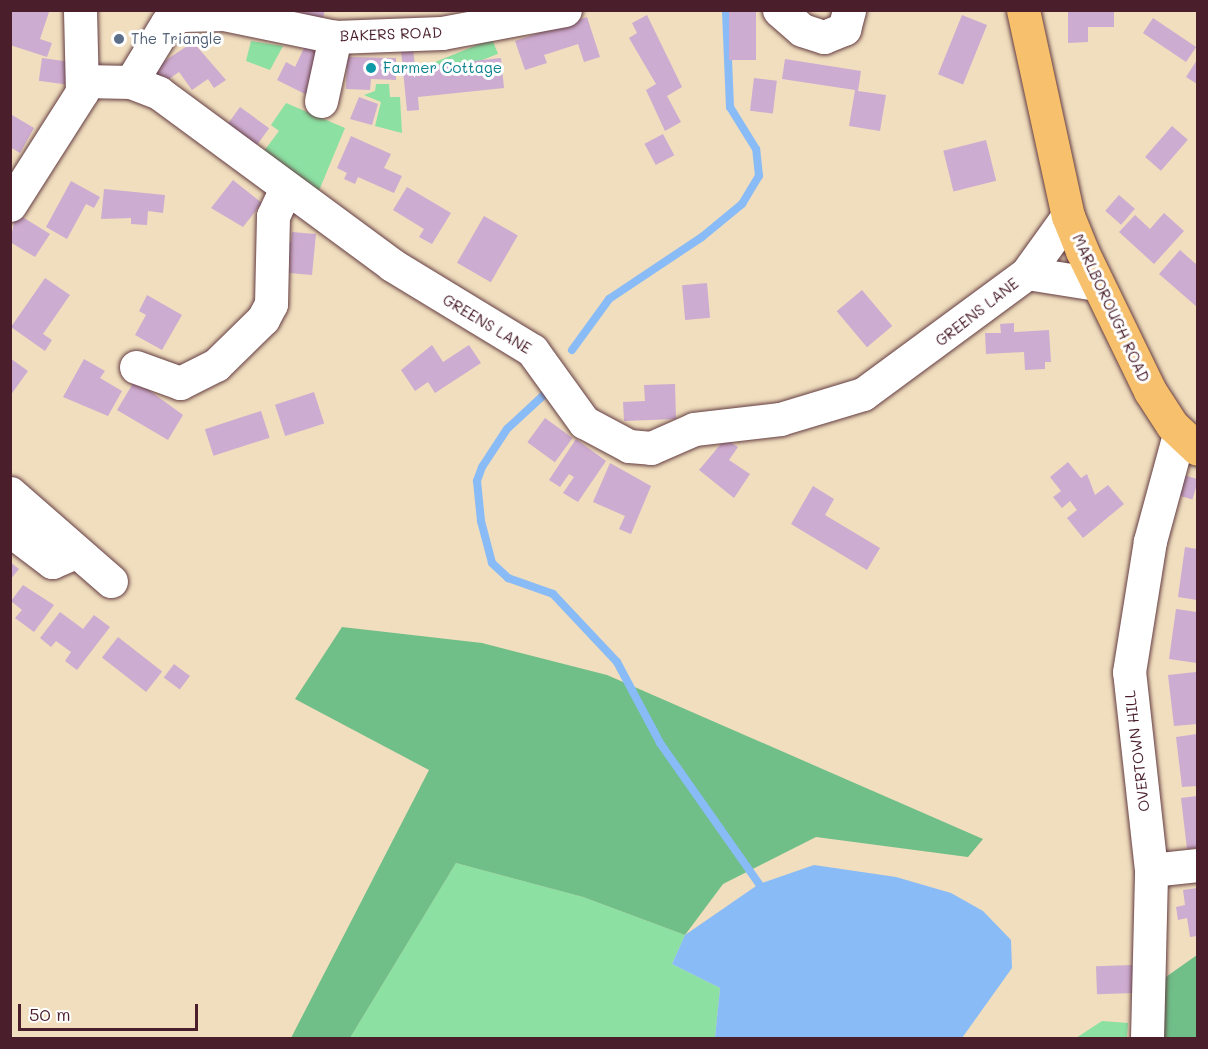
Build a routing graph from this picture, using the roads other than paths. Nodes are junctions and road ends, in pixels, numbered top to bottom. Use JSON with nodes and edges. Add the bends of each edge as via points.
{"nodes":[{"id":1,"x":80,"y":10,"type":"edge"},
{"id":2,"x":565,"y":10,"type":"edge"},
{"id":3,"x":779,"y":10,"type":"edge"},
{"id":4,"x":849,"y":10,"type":"edge"},
{"id":5,"x":1023,"y":10,"type":"edge"},
{"id":6,"x":184,"y":12,"type":"edge"},
{"id":7,"x":335,"y":37,"type":"junction"},
{"id":8,"x":84,"y":81,"type":"junction"},
{"id":9,"x":131,"y":82,"type":"junction"},
{"id":10,"x":321,"y":100,"type":"dead end"},
{"id":11,"x":285,"y":190,"type":"junction"},
{"id":12,"x":10,"y":205,"type":"edge"},
{"id":13,"x":1068,"y":216,"type":"junction"},
{"id":14,"x":1027,"y":273,"type":"junction"},
{"id":15,"x":1096,"y":284,"type":"junction"},
{"id":16,"x":136,"y":367,"type":"dead end"},
{"id":17,"x":1188,"y":442,"type":"edge"},
{"id":18,"x":10,"y":493,"type":"edge"},
{"id":19,"x":10,"y":530,"type":"edge"},
{"id":20,"x":76,"y":552,"type":"junction"},
{"id":21,"x":111,"y":581,"type":"dead end"},
{"id":22,"x":1197,"y":865,"type":"edge"},
{"id":23,"x":1151,"y":870,"type":"junction"},
{"id":24,"x":1147,"y":1038,"type":"edge"}],
"edges":[{"from":1,"to":8,"type":"street"},
{"from":2,"to":7,"type":"street","name":"BAKERS ROAD","via":[[442,33]]},
{"from":3,"to":4,"type":"street","via":[[802,30],[824,37],[844,29]]},
{"from":5,"to":13,"type":"main road","name":"MARLBOROUGH ROAD"},
{"from":6,"to":7,"type":"street","name":"BAKERS ROAD","via":[[224,14]]},
{"from":6,"to":9,"type":"street","via":[[167,23]]},
{"from":7,"to":10,"type":"street"},
{"from":8,"to":9,"type":"street","name":"GREENS LANE"},
{"from":8,"to":12,"type":"street","via":[[70,118]]},
{"from":9,"to":11,"type":"street","name":"GREENS LANE","via":[[159,93]]},
{"from":11,"to":14,"type":"street","name":"GREENS LANE","via":[[451,304],[532,350],[584,422],[629,446],[651,448],[694,429],[780,419],[863,394]]},
{"from":11,"to":16,"type":"street","via":[[273,216],[271,304],[243,343],[199,376],[180,383]]},
{"from":13,"to":14,"type":"street","name":"GREENS LANE"},
{"from":13,"to":15,"type":"main road","name":"MARLBOROUGH ROAD"},
{"from":14,"to":15,"type":"street","name":"GREENS LANE"},
{"from":15,"to":17,"type":"main road","name":"MARLBOROUGH ROAD","via":[[1150,391]]},
{"from":17,"to":23,"type":"street","name":"OVERTOWN HILL","via":[[1150,541],[1130,653],[1130,718]]},
{"from":18,"to":20,"type":"street"},
{"from":19,"to":20,"type":"street","via":[[52,562]]},
{"from":20,"to":21,"type":"street"},
{"from":22,"to":23,"type":"street"},
{"from":23,"to":24,"type":"street","name":"OVERTOWN HILL"}]}
